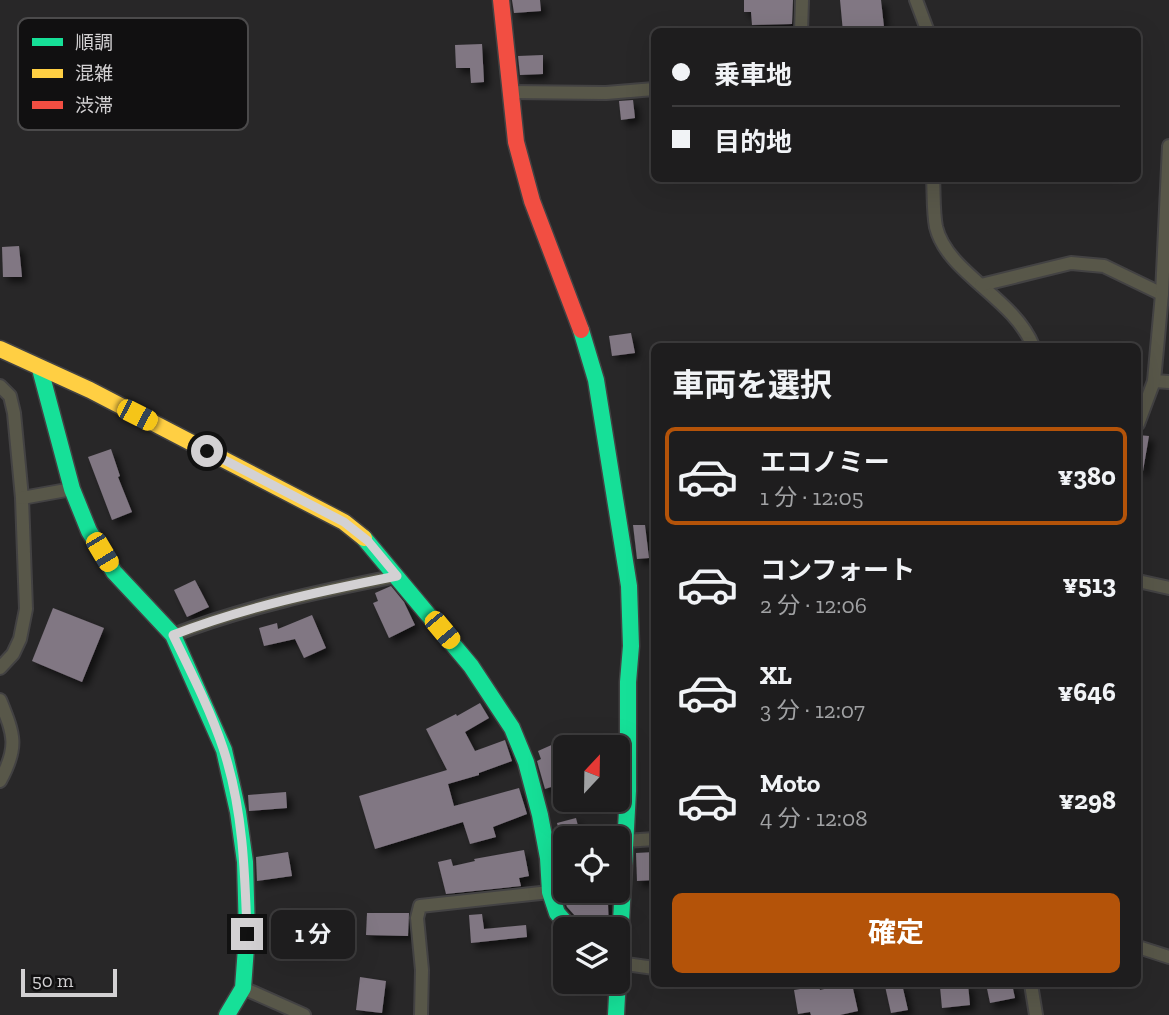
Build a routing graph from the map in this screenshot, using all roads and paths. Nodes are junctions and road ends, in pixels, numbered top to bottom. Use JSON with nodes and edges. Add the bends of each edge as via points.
{"nodes":[{"id":1,"x":501,"y":0,"type":"edge"},
{"id":2,"x":802,"y":0,"type":"edge"},
{"id":3,"x":916,"y":0,"type":"edge"},
{"id":4,"x":801,"y":28,"type":"edge"},
{"id":5,"x":926,"y":28,"type":"edge"},
{"id":6,"x":651,"y":89,"type":"edge"},
{"id":7,"x":511,"y":92,"type":"junction"},
{"id":8,"x":1169,"y":146,"type":"edge"},
{"id":9,"x":933,"y":182,"type":"edge"},
{"id":10,"x":981,"y":285,"type":"junction"},
{"id":11,"x":1162,"y":294,"type":"junction"},
{"id":12,"x":1032,"y":343,"type":"edge"},
{"id":13,"x":0,"y":349,"type":"edge"},
{"id":14,"x":40,"y":369,"type":"junction"},
{"id":15,"x":1154,"y":381,"type":"junction"},
{"id":16,"x":1169,"y":382,"type":"edge"},
{"id":17,"x":0,"y":386,"type":"edge"},
{"id":18,"x":1141,"y":416,"type":"edge"},
{"id":19,"x":72,"y":489,"type":"junction"},
{"id":20,"x":22,"y":498,"type":"junction"},
{"id":21,"x":397,"y":576,"type":"junction"},
{"id":22,"x":1141,"y":582,"type":"edge"},
{"id":23,"x":1169,"y":588,"type":"edge"},
{"id":24,"x":173,"y":635,"type":"junction"},
{"id":25,"x":0,"y":668,"type":"edge"},
{"id":26,"x":0,"y":700,"type":"edge"},
{"id":27,"x":0,"y":781,"type":"edge"},
{"id":28,"x":626,"y":826,"type":"edge"},
{"id":29,"x":651,"y":839,"type":"edge"},
{"id":30,"x":630,"y":841,"type":"edge"},
{"id":31,"x":550,"y":892,"type":"junction"},
{"id":32,"x":559,"y":917,"type":"edge"},
{"id":33,"x":1141,"y":948,"type":"edge"},
{"id":34,"x":1169,"y":957,"type":"edge"},
{"id":35,"x":630,"y":965,"type":"edge"},
{"id":36,"x":651,"y":968,"type":"edge"},
{"id":37,"x":1031,"y":987,"type":"edge"},
{"id":38,"x":243,"y":988,"type":"junction"},
{"id":39,"x":617,"y":994,"type":"edge"},
{"id":40,"x":227,"y":1015,"type":"edge"},
{"id":41,"x":304,"y":1015,"type":"edge"},
{"id":42,"x":421,"y":1015,"type":"edge"},
{"id":43,"x":616,"y":1015,"type":"edge"},
{"id":44,"x":1036,"y":1015,"type":"edge"}],
"edges":[{"from":1,"to":7,"type":"street"},
{"from":2,"to":4,"type":"street"},
{"from":3,"to":5,"type":"street"},
{"from":6,"to":7,"type":"street"},
{"from":7,"to":28,"type":"street","via":[[516,142],[532,201],[587,345],[613,477],[629,586]]},
{"from":8,"to":11,"type":"street"},
{"from":9,"to":10,"type":"street","via":[[936,227],[942,242]]},
{"from":10,"to":11,"type":"street","via":[[1071,264],[1104,266]]},
{"from":10,"to":12,"type":"street","via":[[1011,311]]},
{"from":11,"to":15,"type":"street"},
{"from":13,"to":14,"type":"street"},
{"from":14,"to":19,"type":"street"},
{"from":14,"to":21,"type":"street","via":[[90,390],[344,522],[368,541]]},
{"from":15,"to":16,"type":"street"},
{"from":15,"to":18,"type":"street"},
{"from":17,"to":20,"type":"street","via":[[10,396],[14,413]]},
{"from":19,"to":20,"type":"street"},
{"from":19,"to":24,"type":"street","via":[[89,531],[114,572]]},
{"from":20,"to":25,"type":"street","via":[[26,609],[20,639]]},
{"from":21,"to":24,"type":"street","via":[[322,590]]},
{"from":21,"to":31,"type":"street","via":[[471,666],[512,729],[540,815]]},
{"from":22,"to":23,"type":"street"},
{"from":24,"to":38,"type":"street","via":[[224,750],[238,812],[246,862]]},
{"from":26,"to":27,"type":"street","via":[[14,740],[12,757]]},
{"from":29,"to":30,"type":"street"},
{"from":31,"to":32,"type":"street"},
{"from":31,"to":42,"type":"street","via":[[421,906],[417,918]]},
{"from":33,"to":34,"type":"street"},
{"from":35,"to":36,"type":"street"},
{"from":37,"to":44,"type":"street"},
{"from":38,"to":40,"type":"street"},
{"from":38,"to":41,"type":"street"},
{"from":39,"to":43,"type":"street"}]}
